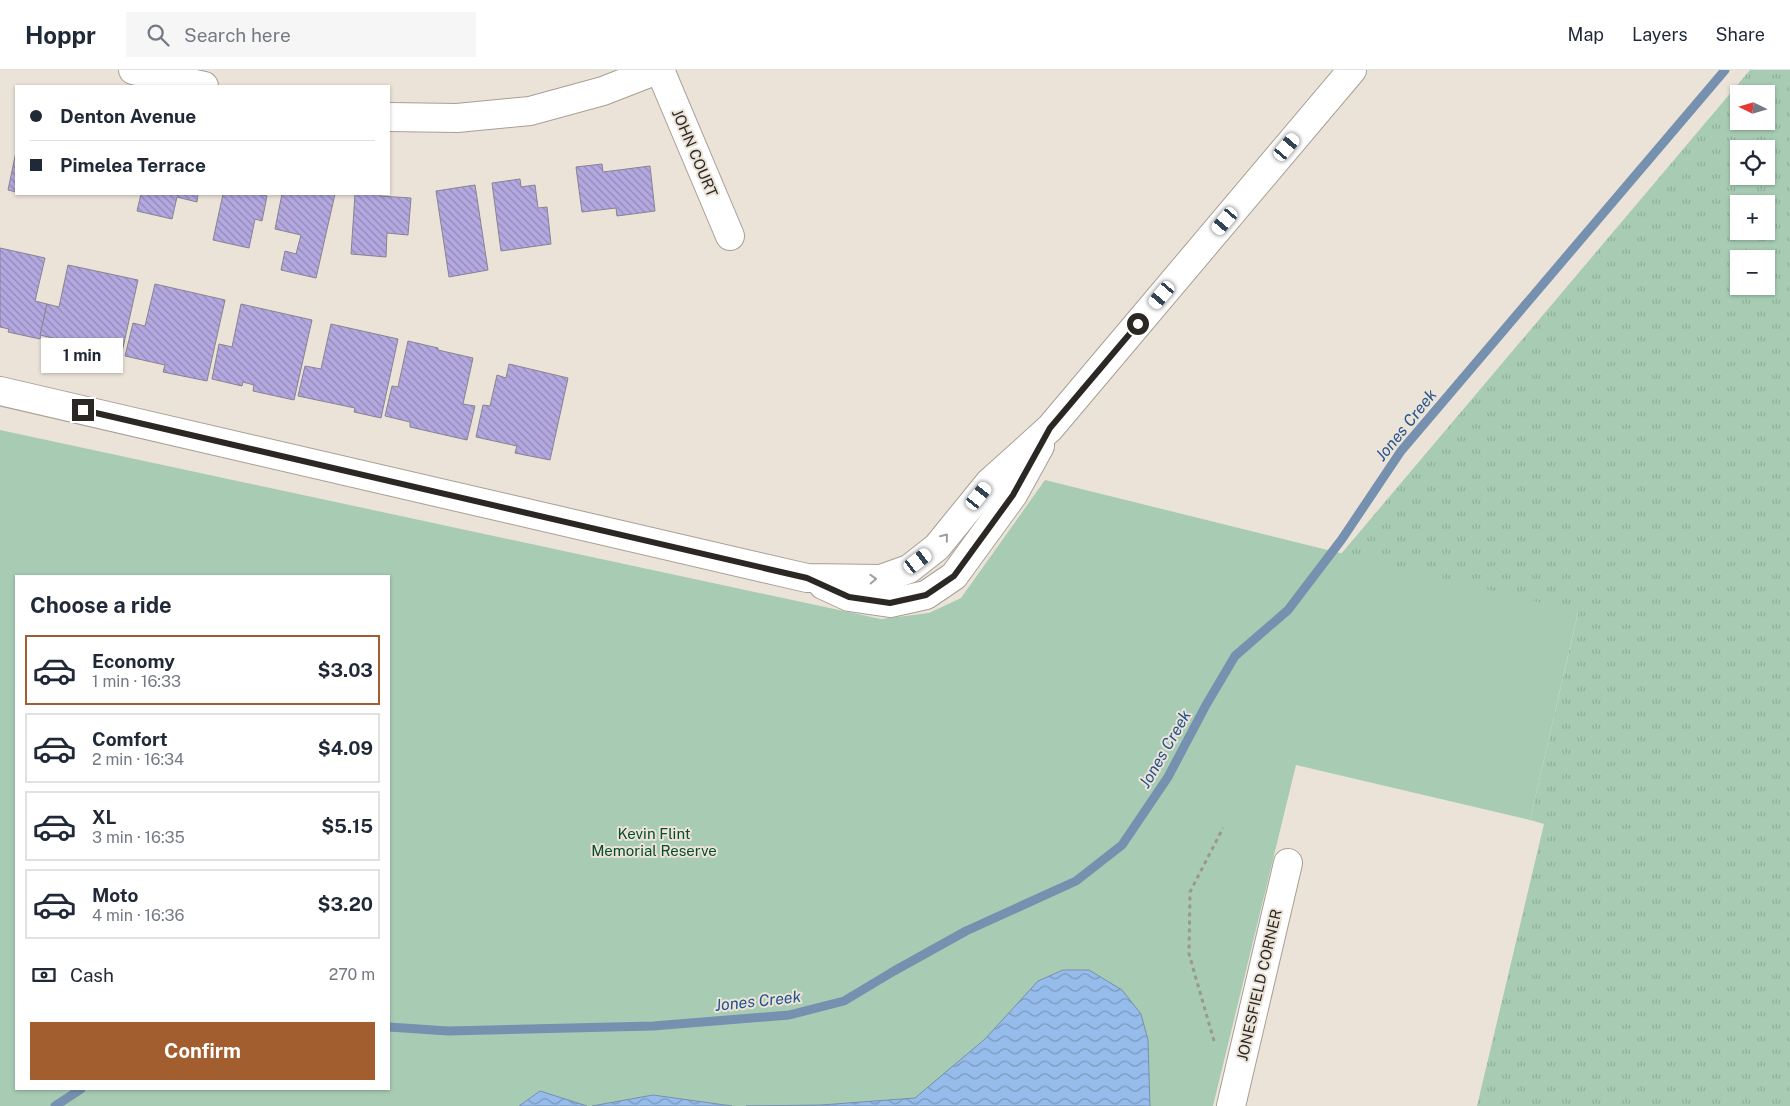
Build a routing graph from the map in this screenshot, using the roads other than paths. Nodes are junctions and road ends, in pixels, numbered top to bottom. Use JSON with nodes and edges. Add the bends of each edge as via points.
{"nodes":[{"id":1,"x":133,"y":70,"type":"edge"},
{"id":2,"x":659,"y":70,"type":"edge"},
{"id":3,"x":1352,"y":70,"type":"edge"},
{"id":4,"x":200,"y":85,"type":"edge"},
{"id":5,"x":390,"y":117,"type":"edge"},
{"id":6,"x":730,"y":236,"type":"dead end"},
{"id":7,"x":0,"y":391,"type":"edge"},
{"id":8,"x":1050,"y":428,"type":"junction"},
{"id":9,"x":807,"y":578,"type":"junction"},
{"id":10,"x":1288,"y":863,"type":"dead end"},
{"id":11,"x":1231,"y":1106,"type":"edge"}],
"edges":[{"from":1,"to":4,"type":"street"},
{"from":2,"to":5,"type":"street","via":[[603,91],[530,111],[457,118]]},
{"from":2,"to":6,"type":"street","name":"JOHN COURT"},
{"from":3,"to":8,"type":"street"},
{"from":7,"to":9,"type":"street"},
{"from":9,"to":8,"type":"street","one_way":true,"via":[[881,579],[909,568],[937,547],[989,483]]},
{"from":8,"to":9,"type":"street","via":[[1013,495],[954,576],[926,595],[882,602],[849,597]]},
{"from":10,"to":11,"type":"street","name":"JONESFIELD CORNER"}]}
